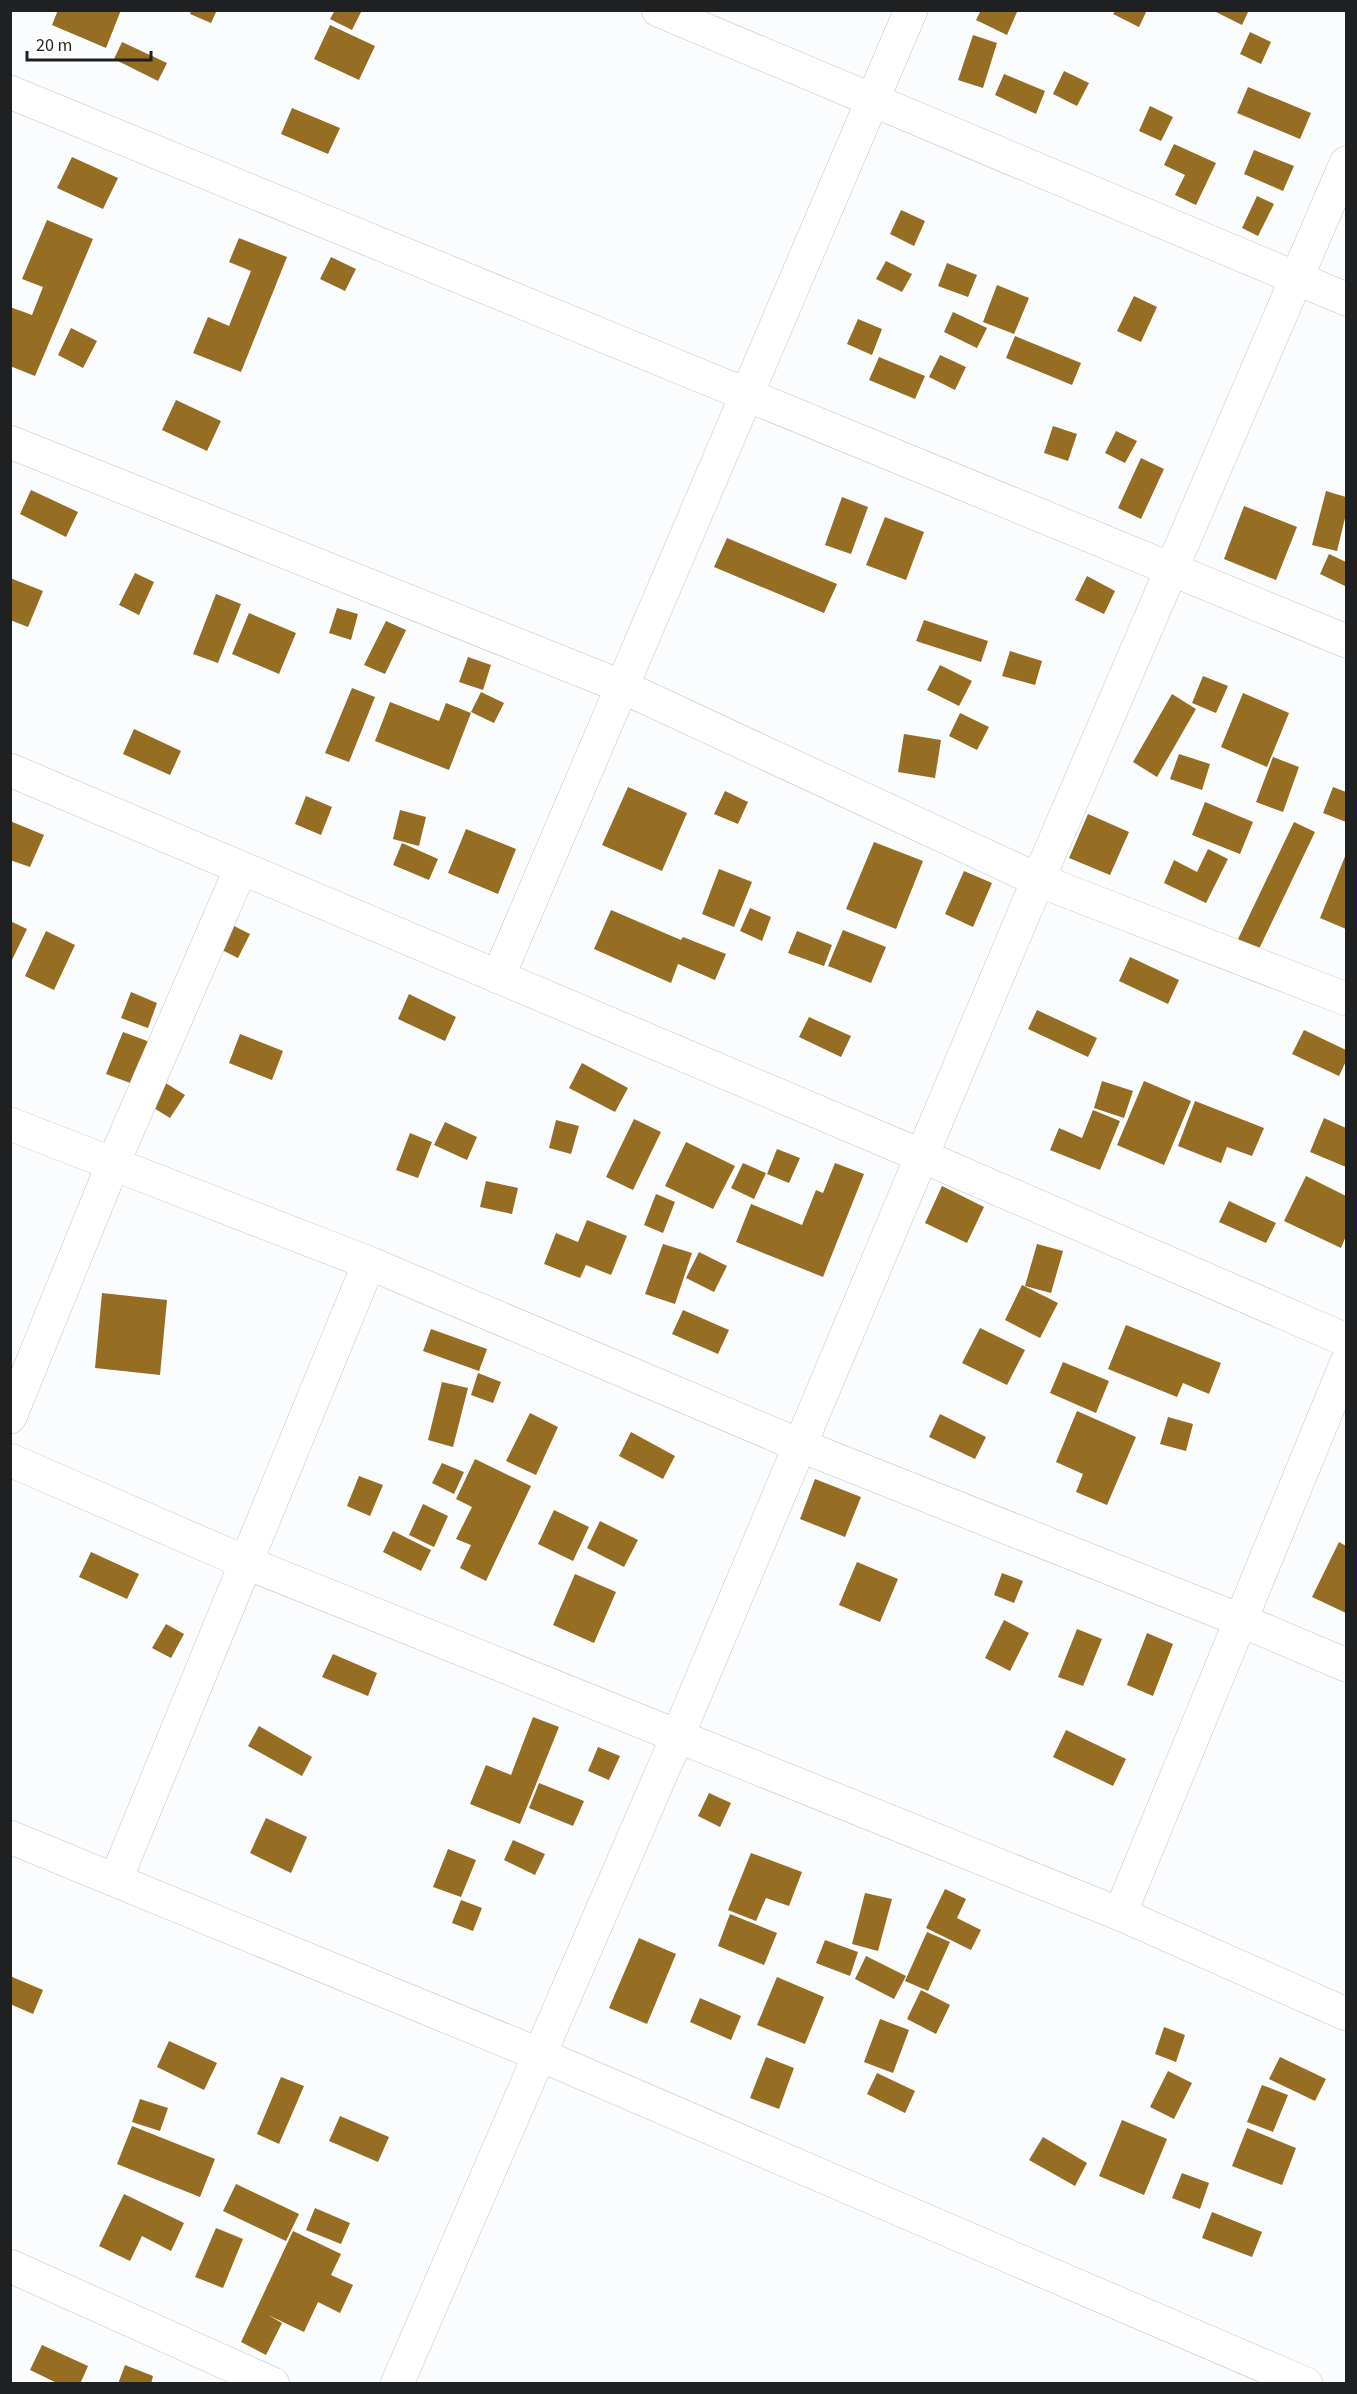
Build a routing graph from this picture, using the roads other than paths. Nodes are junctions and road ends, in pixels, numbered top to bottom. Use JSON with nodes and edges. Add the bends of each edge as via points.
{"nodes":[{"id":1,"x":658,"y":10,"type":"edge"},
{"id":2,"x":911,"y":10,"type":"edge"},
{"id":3,"x":10,"y":92,"type":"edge"},
{"id":4,"x":872,"y":102,"type":"junction"},
{"id":5,"x":1347,"y":163,"type":"edge"},
{"id":6,"x":1297,"y":279,"type":"junction"},
{"id":7,"x":1347,"y":300,"type":"edge"},
{"id":8,"x":747,"y":394,"type":"junction"},
{"id":9,"x":10,"y":442,"type":"edge"},
{"id":10,"x":1172,"y":571,"type":"junction"},
{"id":11,"x":1347,"y":641,"type":"edge"},
{"id":12,"x":623,"y":687,"type":"junction"},
{"id":13,"x":10,"y":770,"type":"edge"},
{"id":14,"x":241,"y":868,"type":"junction"},
{"id":15,"x":1038,"y":880,"type":"junction"},
{"id":16,"x":498,"y":977,"type":"junction"},
{"id":17,"x":1347,"y":999,"type":"edge"},
{"id":18,"x":10,"y":1124,"type":"edge"},
{"id":19,"x":922,"y":1156,"type":"junction"},
{"id":20,"x":113,"y":1164,"type":"junction"},
{"id":21,"x":369,"y":1263,"type":"junction"},
{"id":22,"x":1347,"y":1340,"type":"edge"},
{"id":23,"x":1347,"y":1364,"type":"edge"},
{"id":24,"x":10,"y":1417,"type":"edge"},
{"id":25,"x":799,"y":1445,"type":"junction"},
{"id":26,"x":10,"y":1460,"type":"edge"},
{"id":27,"x":247,"y":1563,"type":"junction"},
{"id":28,"x":1240,"y":1620,"type":"junction"},
{"id":29,"x":1347,"y":1665,"type":"edge"},
{"id":30,"x":678,"y":1735,"type":"junction"},
{"id":31,"x":10,"y":1837,"type":"edge"},
{"id":32,"x":116,"y":1879,"type":"junction"},
{"id":33,"x":1120,"y":1914,"type":"junction"},
{"id":34,"x":1347,"y":2014,"type":"edge"},
{"id":35,"x":538,"y":2054,"type":"junction"},
{"id":36,"x":10,"y":2266,"type":"edge"},
{"id":37,"x":273,"y":2384,"type":"edge"},
{"id":38,"x":397,"y":2384,"type":"edge"},
{"id":39,"x":1306,"y":2384,"type":"edge"}],
"edges":[{"from":1,"to":4,"type":"street"},
{"from":2,"to":4,"type":"street"},
{"from":3,"to":8,"type":"street"},
{"from":4,"to":6,"type":"street"},
{"from":4,"to":8,"type":"street"},
{"from":5,"to":6,"type":"street"},
{"from":6,"to":7,"type":"street"},
{"from":6,"to":10,"type":"street"},
{"from":8,"to":10,"type":"street"},
{"from":8,"to":12,"type":"street"},
{"from":9,"to":12,"type":"street"},
{"from":10,"to":11,"type":"street"},
{"from":10,"to":15,"type":"street"},
{"from":12,"to":15,"type":"street"},
{"from":12,"to":16,"type":"street"},
{"from":13,"to":14,"type":"street"},
{"from":14,"to":16,"type":"street"},
{"from":14,"to":20,"type":"street"},
{"from":15,"to":17,"type":"street"},
{"from":15,"to":19,"type":"street"},
{"from":16,"to":19,"type":"street"},
{"from":18,"to":20,"type":"street"},
{"from":19,"to":22,"type":"street"},
{"from":19,"to":25,"type":"street"},
{"from":20,"to":21,"type":"street"},
{"from":20,"to":24,"type":"street"},
{"from":21,"to":25,"type":"street"},
{"from":21,"to":27,"type":"street"},
{"from":23,"to":28,"type":"street"},
{"from":25,"to":28,"type":"street"},
{"from":25,"to":30,"type":"street"},
{"from":26,"to":27,"type":"street"},
{"from":27,"to":30,"type":"street"},
{"from":27,"to":32,"type":"street"},
{"from":28,"to":29,"type":"street"},
{"from":28,"to":33,"type":"street"},
{"from":30,"to":33,"type":"street"},
{"from":30,"to":35,"type":"street"},
{"from":31,"to":32,"type":"street"},
{"from":32,"to":35,"type":"street"},
{"from":33,"to":34,"type":"street"},
{"from":35,"to":38,"type":"street"},
{"from":35,"to":39,"type":"street"},
{"from":36,"to":37,"type":"street"}]}
